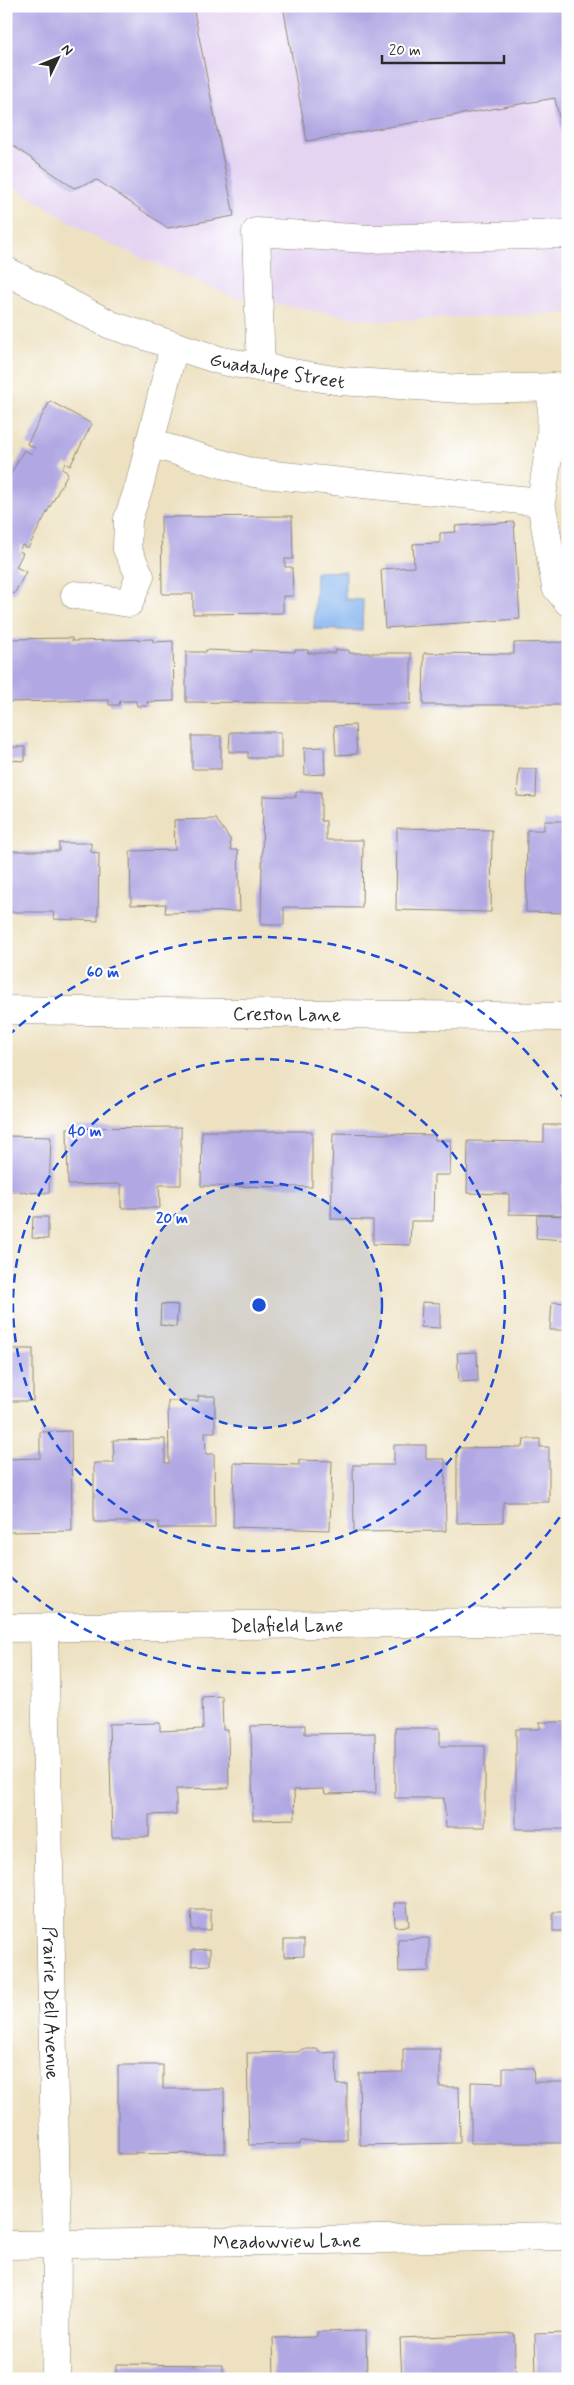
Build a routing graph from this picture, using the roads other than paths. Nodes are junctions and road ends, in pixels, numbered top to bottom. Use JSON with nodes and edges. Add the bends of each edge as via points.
{"nodes":[{"id":1,"x":568,"y":234,"type":"edge"},
{"id":2,"x":6,"y":271,"type":"edge"},
{"id":3,"x":174,"y":346,"type":"junction"},
{"id":4,"x":262,"y":368,"type":"junction"},
{"id":5,"x":560,"y":387,"type":"edge"},
{"id":6,"x":149,"y":443,"type":"junction"},
{"id":7,"x":541,"y":502,"type":"junction"},
{"id":8,"x":76,"y":595,"type":"dead end"},
{"id":9,"x":568,"y":602,"type":"edge"},
{"id":10,"x":6,"y":1010,"type":"edge"},
{"id":11,"x":568,"y":1017,"type":"edge"},
{"id":12,"x":568,"y":1621,"type":"edge"},
{"id":13,"x":6,"y":1628,"type":"edge"},
{"id":14,"x":44,"y":1628,"type":"junction"},
{"id":15,"x":568,"y":2236,"type":"edge"},
{"id":16,"x":57,"y":2244,"type":"junction"},
{"id":17,"x":6,"y":2245,"type":"edge"},
{"id":18,"x":56,"y":2379,"type":"edge"}],
"edges":[{"from":1,"to":4,"type":"street","via":[[369,239],[256,232]]},
{"from":2,"to":3,"type":"street","name":"Guadalupe Street","via":[[111,326]]},
{"from":3,"to":4,"type":"street","name":"Guadalupe Street","via":[[222,361]]},
{"from":3,"to":6,"type":"street"},
{"from":4,"to":5,"type":"street","name":"Guadalupe Street","via":[[340,381],[461,389]]},
{"from":5,"to":7,"type":"street"},
{"from":6,"to":7,"type":"street","via":[[254,474]]},
{"from":6,"to":8,"type":"street","via":[[128,519],[127,549],[140,576],[129,603]]},
{"from":7,"to":9,"type":"street","via":[[556,587]]},
{"from":10,"to":11,"type":"street","name":"Creston Lane"},
{"from":12,"to":14,"type":"street","name":"Delafield Lane"},
{"from":13,"to":14,"type":"street","name":"Delafield Lane"},
{"from":14,"to":16,"type":"street","name":"Prairie Dell Avenue"},
{"from":15,"to":16,"type":"street","name":"Meadowview Lane"},
{"from":16,"to":17,"type":"street","name":"Meadowview Lane"},
{"from":16,"to":18,"type":"street","name":"Prairie Dell Avenue"}]}
